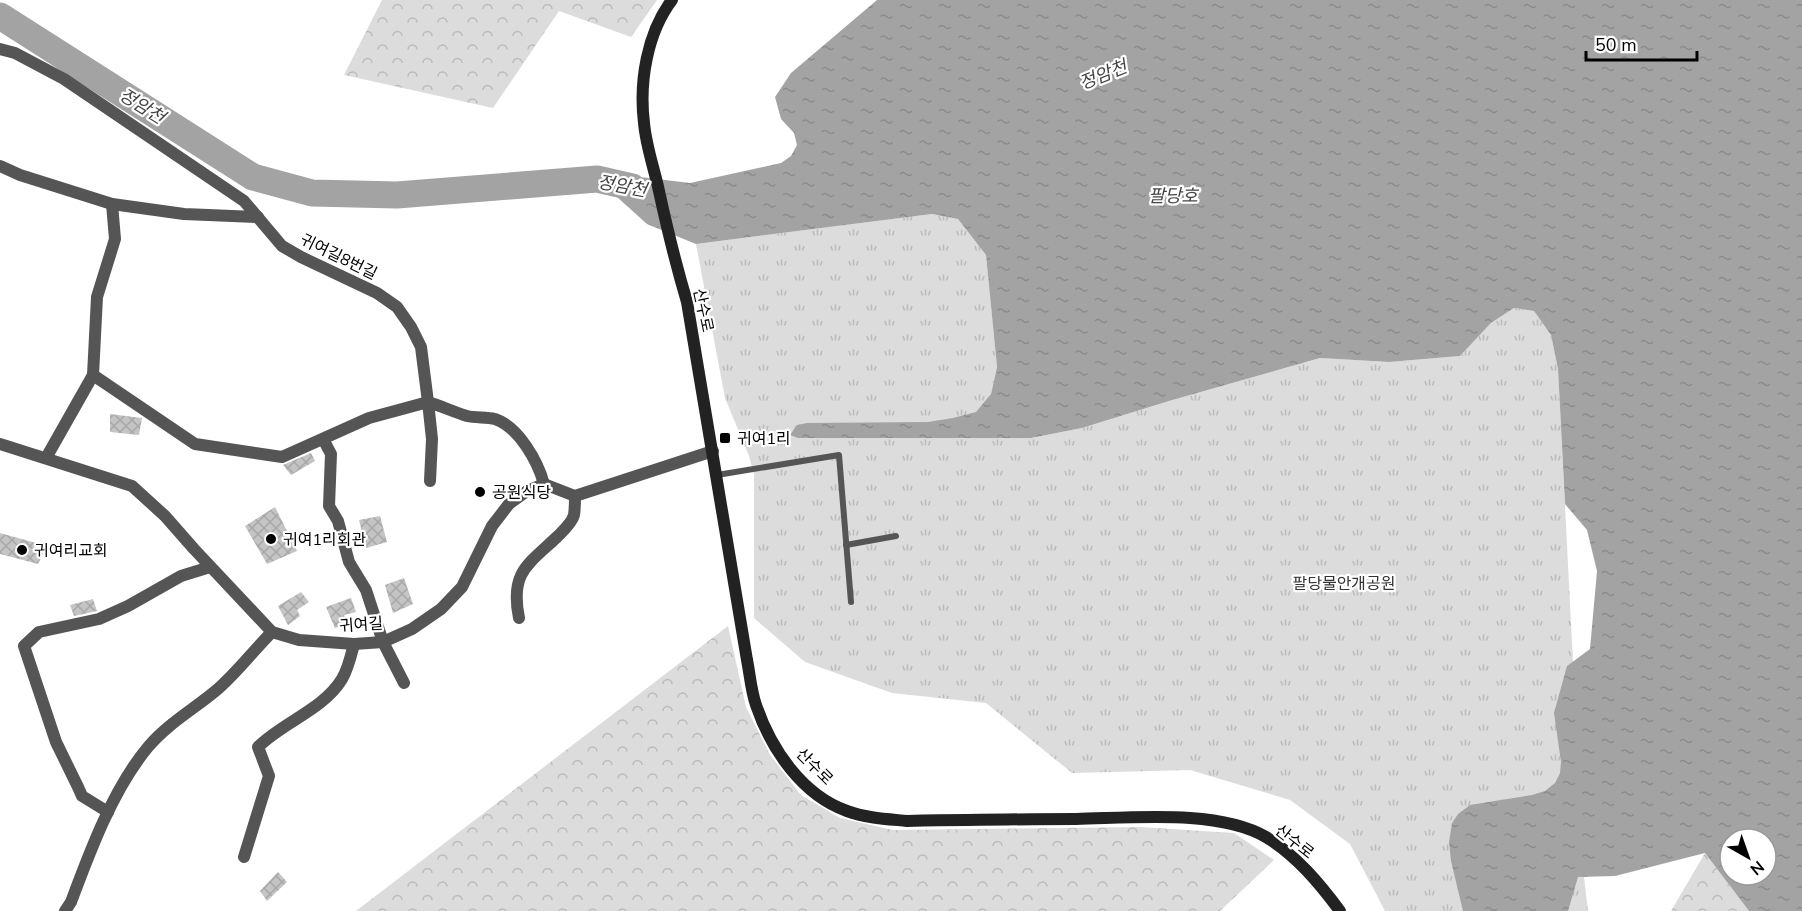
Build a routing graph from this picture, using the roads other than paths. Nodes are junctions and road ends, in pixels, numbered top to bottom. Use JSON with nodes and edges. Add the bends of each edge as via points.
{"nodes":[{"id":1,"x":672,"y":0,"type":"edge"},
{"id":2,"x":0,"y":50,"type":"edge"},
{"id":3,"x":0,"y":166,"type":"edge"},
{"id":4,"x":112,"y":204,"type":"junction"},
{"id":5,"x":258,"y":217,"type":"junction"},
{"id":6,"x":93,"y":375,"type":"junction"},
{"id":7,"x":428,"y":402,"type":"junction"},
{"id":8,"x":323,"y":440,"type":"junction"},
{"id":9,"x":0,"y":444,"type":"edge"},
{"id":10,"x":713,"y":451,"type":"junction"},
{"id":11,"x":46,"y":458,"type":"junction"},
{"id":12,"x":717,"y":475,"type":"junction"},
{"id":13,"x":430,"y":482,"type":"dead end"},
{"id":14,"x":544,"y":484,"type":"junction"},
{"id":15,"x":575,"y":496,"type":"junction"},
{"id":16,"x":896,"y":536,"type":"dead end"},
{"id":17,"x":846,"y":545,"type":"junction"},
{"id":18,"x":210,"y":567,"type":"junction"},
{"id":19,"x":851,"y":602,"type":"dead end"},
{"id":20,"x":519,"y":618,"type":"dead end"},
{"id":21,"x":273,"y":632,"type":"junction"},
{"id":22,"x":383,"y":642,"type":"junction"},
{"id":23,"x":354,"y":644,"type":"junction"},
{"id":24,"x":404,"y":683,"type":"dead end"},
{"id":25,"x":108,"y":812,"type":"junction"},
{"id":26,"x":244,"y":857,"type":"dead end"},
{"id":27,"x":65,"y":911,"type":"edge"},
{"id":28,"x":1340,"y":911,"type":"edge"}],
"edges":[{"from":1,"to":10,"type":"main road","name":"산수로","via":[[651,40],[645,73],[644,124],[672,253],[687,302]]},
{"from":2,"to":5,"type":"street","name":"귀여길8번길","via":[[15,53],[64,79],[244,201]]},
{"from":3,"to":4,"type":"street"},
{"from":4,"to":5,"type":"street","via":[[184,214]]},
{"from":4,"to":6,"type":"street","via":[[115,239],[97,297]]},
{"from":5,"to":7,"type":"street","name":"귀여길8번길","via":[[282,246],[397,307],[421,347]]},
{"from":6,"to":8,"type":"street","via":[[195,444],[282,456]]},
{"from":6,"to":11,"type":"street"},
{"from":7,"to":8,"type":"street","via":[[369,417]]},
{"from":7,"to":13,"type":"street","name":"귀여길8번길","via":[[432,439]]},
{"from":7,"to":14,"type":"street","via":[[468,416],[496,419],[510,427],[539,467]]},
{"from":8,"to":22,"type":"street","via":[[331,454],[329,506],[338,521],[349,562],[366,590]]},
{"from":9,"to":11,"type":"street","name":"귀여길"},
{"from":10,"to":12,"type":"main road","name":"산수로"},
{"from":10,"to":15,"type":"street"},
{"from":11,"to":18,"type":"street","name":"귀여길","via":[[132,486]]},
{"from":12,"to":17,"type":"lane","via":[[839,455]]},
{"from":12,"to":28,"type":"main road","name":"산수로","via":[[756,704],[781,756],[819,796],[846,811],[907,821],[1155,818],[1240,826],[1266,837],[1296,860]]},
{"from":14,"to":15,"type":"street"},
{"from":14,"to":22,"type":"street","name":"귀여길","via":[[509,504],[492,526],[462,587],[441,609],[412,629]]},
{"from":15,"to":20,"type":"street","via":[[574,516],[518,579],[515,598]]},
{"from":16,"to":17,"type":"lane"},
{"from":17,"to":19,"type":"lane"},
{"from":18,"to":21,"type":"street","name":"귀여길"},
{"from":18,"to":25,"type":"street","via":[[181,576],[99,619],[39,632],[24,646],[56,742],[82,796]]},
{"from":21,"to":23,"type":"street","name":"귀여길","via":[[299,640]]},
{"from":21,"to":25,"type":"street","via":[[218,689],[148,747]]},
{"from":22,"to":23,"type":"street","name":"귀여길"},
{"from":22,"to":24,"type":"street"},
{"from":23,"to":26,"type":"street","via":[[341,680],[326,697],[258,747],[269,776]]},
{"from":25,"to":27,"type":"street"}]}
